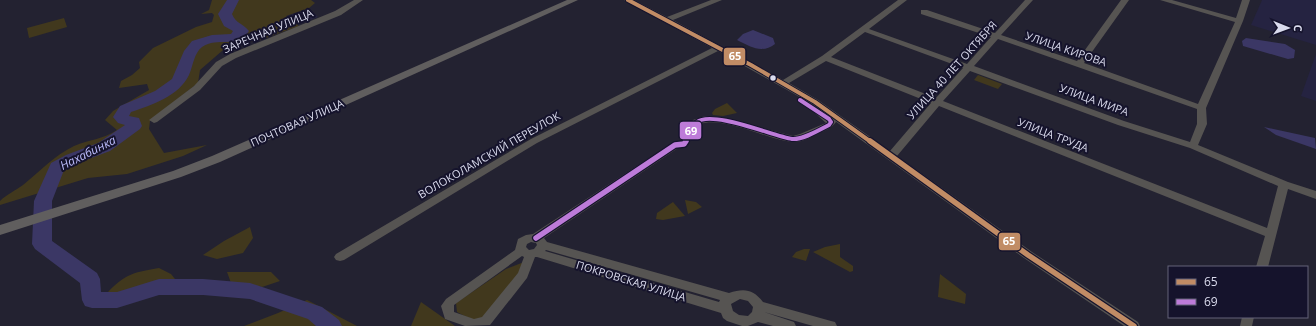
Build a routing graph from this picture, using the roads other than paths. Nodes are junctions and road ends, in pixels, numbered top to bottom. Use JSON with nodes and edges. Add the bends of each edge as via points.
{"nodes":[{"id":1,"x":359,"y":0,"type":"edge"},
{"id":2,"x":563,"y":0,"type":"edge"},
{"id":3,"x":574,"y":0,"type":"edge"},
{"id":4,"x":628,"y":0,"type":"edge"},
{"id":5,"x":718,"y":0,"type":"edge"},
{"id":6,"x":903,"y":0,"type":"edge"},
{"id":7,"x":1029,"y":0,"type":"edge"},
{"id":8,"x":1125,"y":0,"type":"edge"},
{"id":9,"x":1164,"y":0,"type":"edge"},
{"id":10,"x":1246,"y":0,"type":"edge"},
{"id":11,"x":924,"y":12,"type":"dead end"},
{"id":12,"x":668,"y":20,"type":"junction"},
{"id":13,"x":1239,"y":21,"type":"junction"},
{"id":14,"x":863,"y":29,"type":"junction"},
{"id":15,"x":997,"y":36,"type":"junction"},
{"id":16,"x":718,"y":48,"type":"junction"},
{"id":17,"x":825,"y":58,"type":"junction"},
{"id":18,"x":1079,"y":64,"type":"junction"},
{"id":19,"x":969,"y":68,"type":"junction"},
{"id":20,"x":786,"y":84,"type":"junction"},
{"id":21,"x":937,"y":102,"type":"junction"},
{"id":22,"x":1201,"y":108,"type":"junction"},
{"id":23,"x":154,"y":120,"type":"dead end"},
{"id":24,"x":1193,"y":146,"type":"junction"},
{"id":25,"x":892,"y":156,"type":"junction"},
{"id":26,"x":1284,"y":184,"type":"junction"},
{"id":27,"x":1316,"y":195,"type":"edge"},
{"id":28,"x":69,"y":204,"type":"junction"},
{"id":29,"x":6,"y":224,"type":"edge"},
{"id":30,"x":1272,"y":234,"type":"junction"},
{"id":31,"x":534,"y":248,"type":"junction"},
{"id":32,"x":340,"y":257,"type":"dead end"},
{"id":33,"x":1262,"y":266,"type":"edge"},
{"id":34,"x":727,"y":303,"type":"junction"},
{"id":35,"x":758,"y":311,"type":"junction"},
{"id":36,"x":790,"y":326,"type":"edge"},
{"id":37,"x":831,"y":326,"type":"edge"},
{"id":38,"x":1134,"y":326,"type":"edge"}],
"edges":[{"from":1,"to":23,"type":"street","name":"ЗАРЕЧНАЯ УЛИЦА","via":[[338,13],[219,64],[197,88]]},
{"from":2,"to":28,"type":"main road","name":"ПОЧТОВАЯ УЛИЦА","via":[[213,153]]},
{"from":3,"to":28,"type":"main road","name":"ПОЧТОВАЯ УЛИЦА","via":[[216,159],[177,174]]},
{"from":4,"to":12,"type":"street"},
{"from":5,"to":12,"type":"street"},
{"from":6,"to":14,"type":"street"},
{"from":7,"to":15,"type":"street","name":"УЛИЦА 40 ЛЕТ ОКТЯБРЯ"},
{"from":8,"to":18,"type":"street"},
{"from":9,"to":13,"type":"street"},
{"from":10,"to":13,"type":"street"},
{"from":11,"to":15,"type":"street","name":"УЛИЦА КИРОВА"},
{"from":12,"to":16,"type":"street"},
{"from":13,"to":22,"type":"street"},
{"from":14,"to":17,"type":"street"},
{"from":14,"to":19,"type":"street","name":"УЛИЦА МИРА"},
{"from":15,"to":18,"type":"street","name":"УЛИЦА КИРОВА"},
{"from":15,"to":19,"type":"street","name":"УЛИЦА 40 ЛЕТ ОКТЯБРЯ"},
{"from":16,"to":20,"type":"street"},
{"from":16,"to":32,"type":"street","name":"ВОЛОКОЛАМСКИЙ ПЕРЕУЛОК","via":[[534,141]]},
{"from":17,"to":20,"type":"street"},
{"from":17,"to":21,"type":"street","name":"УЛИЦА ТРУДА"},
{"from":18,"to":22,"type":"street","name":"УЛИЦА КИРОВА"},
{"from":19,"to":21,"type":"street","name":"УЛИЦА 40 ЛЕТ ОКТЯБРЯ"},
{"from":19,"to":24,"type":"street","name":"УЛИЦА МИРА"},
{"from":20,"to":25,"type":"street"},
{"from":20,"to":31,"type":"street","via":[[782,88],[829,118],[829,125],[793,139],[720,120],[700,120],[696,122],[684,144],[675,145]]},
{"from":21,"to":25,"type":"street","name":"УЛИЦА 40 ЛЕТ ОКТЯБРЯ"},
{"from":21,"to":30,"type":"street","name":"УЛИЦА ТРУДА","via":[[1131,176]]},
{"from":22,"to":24,"type":"street","via":[[1202,124]]},
{"from":24,"to":26,"type":"street","name":"УЛИЦА МИРА"},
{"from":25,"to":38,"type":"street","via":[[1028,255]]},
{"from":26,"to":27,"type":"street","name":"УЛИЦА МИРА"},
{"from":26,"to":30,"type":"street"},
{"from":28,"to":29,"type":"main road","name":"ПОЧТОВАЯ УЛИЦА"},
{"from":30,"to":33,"type":"street"},
{"from":31,"to":31,"type":"street","via":[[450,302],[447,306],[449,315],[474,324],[486,321],[523,275]]},
{"from":31,"to":34,"type":"street","name":"ПОКРОВСКАЯ УЛИЦА"},
{"from":34,"to":35,"type":"street","name":"ПОКРОВСКАЯ УЛИЦА","via":[[734,295],[746,294],[752,297]]},
{"from":34,"to":35,"type":"street","name":"ПОКРОВСКАЯ УЛИЦА","via":[[728,314],[739,321],[752,320]]},
{"from":35,"to":36,"type":"street","name":"ПОКРОВСКАЯ УЛИЦА"},
{"from":35,"to":37,"type":"street","name":"ПОКРОВСКАЯ УЛИЦА"}]}
